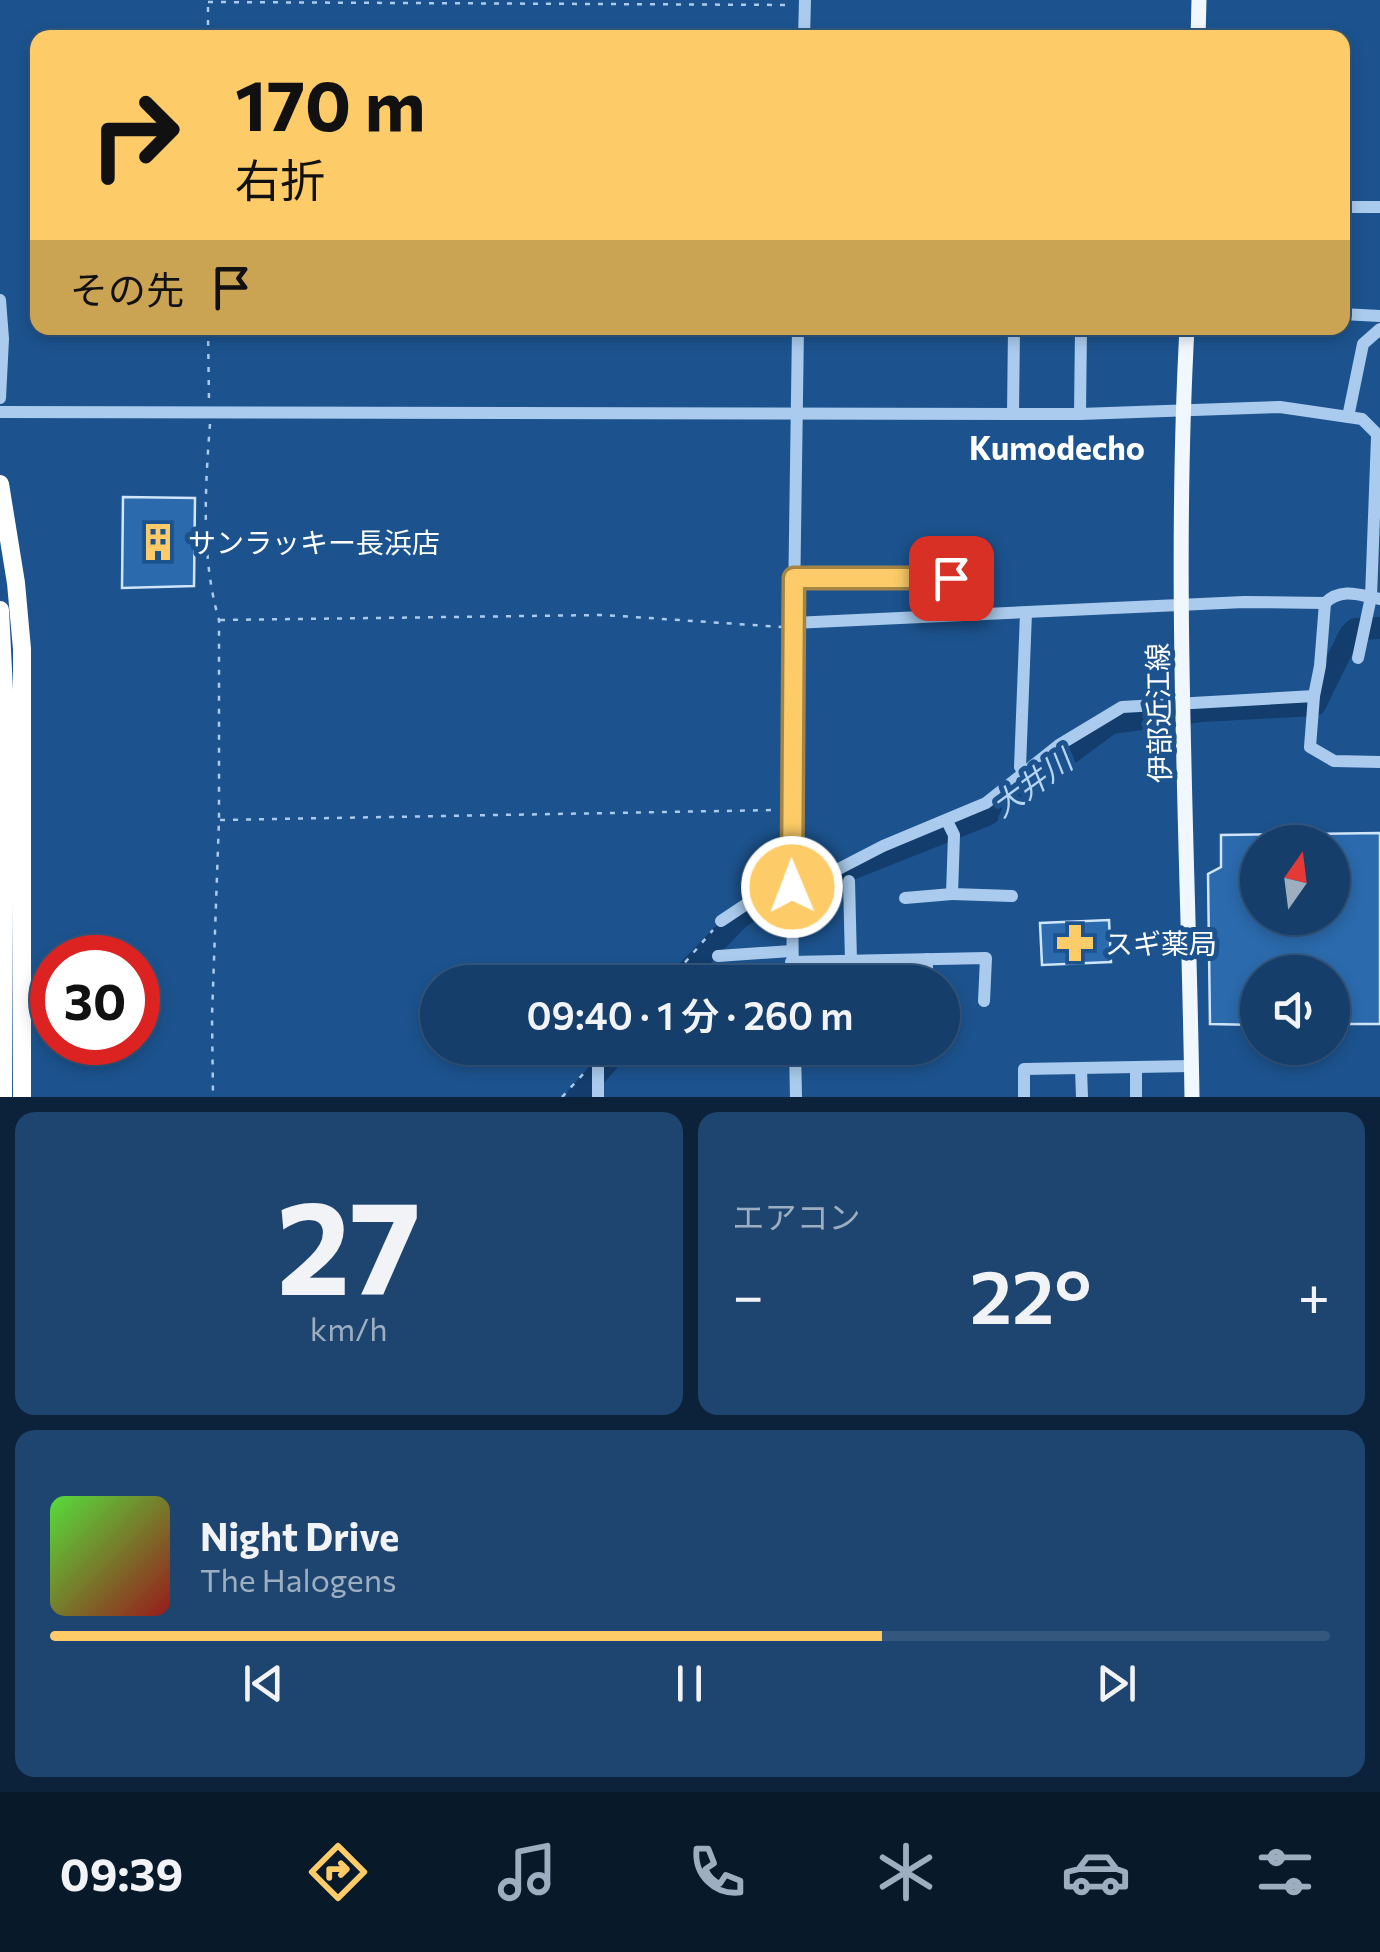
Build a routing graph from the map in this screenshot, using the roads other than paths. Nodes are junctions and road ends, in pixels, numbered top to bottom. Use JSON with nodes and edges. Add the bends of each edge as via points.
{"nodes":[{"id":1,"x":1199,"y":0,"type":"edge"},
{"id":2,"x":805,"y":3,"type":"edge"},
{"id":3,"x":804,"y":30,"type":"edge"},
{"id":4,"x":1198,"y":30,"type":"edge"},
{"id":5,"x":1380,"y":206,"type":"edge"},
{"id":6,"x":1350,"y":207,"type":"edge"},
{"id":7,"x":0,"y":300,"type":"edge"},
{"id":8,"x":1350,"y":314,"type":"edge"},
{"id":9,"x":1380,"y":316,"type":"edge"},
{"id":10,"x":1380,"y":329,"type":"edge"},
{"id":11,"x":798,"y":335,"type":"edge"},
{"id":12,"x":1014,"y":335,"type":"edge"},
{"id":13,"x":1081,"y":335,"type":"edge"},
{"id":14,"x":1187,"y":335,"type":"edge"},
{"id":15,"x":0,"y":398,"type":"edge"},
{"id":16,"x":1182,"y":411,"type":"junction"},
{"id":17,"x":0,"y":412,"type":"edge"},
{"id":18,"x":794,"y":413,"type":"junction"},
{"id":19,"x":1012,"y":414,"type":"junction"},
{"id":20,"x":1080,"y":414,"type":"junction"},
{"id":21,"x":1348,"y":418,"type":"junction"},
{"id":22,"x":1378,"y":437,"type":"edge"},
{"id":23,"x":0,"y":484,"type":"edge"},
{"id":24,"x":794,"y":578,"type":"junction"},
{"id":25,"x":951,"y":578,"type":"dead end"},
{"id":26,"x":1376,"y":598,"type":"edge"},
{"id":27,"x":1325,"y":603,"type":"junction"},
{"id":28,"x":1181,"y":606,"type":"junction"},
{"id":29,"x":0,"y":610,"type":"edge"},
{"id":30,"x":1026,"y":613,"type":"junction"},
{"id":31,"x":0,"y":621,"type":"edge"},
{"id":32,"x":793,"y":625,"type":"junction"},
{"id":33,"x":1358,"y":658,"type":"dead end"},
{"id":34,"x":1314,"y":696,"type":"junction"},
{"id":35,"x":1181,"y":704,"type":"junction"},
{"id":36,"x":1380,"y":762,"type":"edge"},
{"id":37,"x":1024,"y":773,"type":"junction"},
{"id":38,"x":947,"y":821,"type":"junction"},
{"id":39,"x":2,"y":832,"type":"edge"},
{"id":40,"x":850,"y":881,"type":"dead end"},
{"id":41,"x":792,"y":885,"type":"junction"},
{"id":42,"x":952,"y":894,"type":"junction"},
{"id":43,"x":1012,"y":896,"type":"dead end"},
{"id":44,"x":905,"y":898,"type":"dead end"},
{"id":45,"x":721,"y":921,"type":"road end"},
{"id":46,"x":718,"y":956,"type":"dead end"},
{"id":47,"x":791,"y":956,"type":"junction"},
{"id":48,"x":927,"y":959,"type":"junction"},
{"id":49,"x":850,"y":961,"type":"junction"},
{"id":50,"x":792,"y":965,"type":"edge"},
{"id":51,"x":927,"y":965,"type":"edge"},
{"id":52,"x":984,"y":1001,"type":"dead end"},
{"id":53,"x":598,"y":1065,"type":"edge"},
{"id":54,"x":796,"y":1065,"type":"edge"},
{"id":55,"x":1192,"y":1066,"type":"junction"},
{"id":56,"x":1136,"y":1067,"type":"junction"},
{"id":57,"x":1081,"y":1068,"type":"junction"},
{"id":58,"x":3,"y":1097,"type":"edge"},
{"id":59,"x":22,"y":1097,"type":"edge"},
{"id":60,"x":598,"y":1097,"type":"edge"},
{"id":61,"x":796,"y":1097,"type":"edge"},
{"id":62,"x":1024,"y":1097,"type":"edge"},
{"id":63,"x":1082,"y":1097,"type":"edge"},
{"id":64,"x":1136,"y":1097,"type":"edge"},
{"id":65,"x":1192,"y":1097,"type":"edge"}],
"edges":[{"from":1,"to":4,"type":"main road"},
{"from":2,"to":3,"type":"street"},
{"from":5,"to":6,"type":"street"},
{"from":7,"to":15,"type":"street"},
{"from":8,"to":9,"type":"street"},
{"from":10,"to":21,"type":"street","via":[[1363,344]]},
{"from":11,"to":18,"type":"street"},
{"from":12,"to":19,"type":"street"},
{"from":13,"to":20,"type":"street"},
{"from":14,"to":16,"type":"main road","name":"伊部近江線"},
{"from":16,"to":20,"type":"street"},
{"from":16,"to":21,"type":"street","via":[[1280,407]]},
{"from":16,"to":28,"type":"main road","name":"伊部近江線"},
{"from":17,"to":18,"type":"street"},
{"from":18,"to":19,"type":"street"},
{"from":18,"to":24,"type":"street"},
{"from":19,"to":20,"type":"street"},
{"from":21,"to":22,"type":"street","via":[[1362,420]]},
{"from":22,"to":26,"type":"street"},
{"from":23,"to":59,"type":"highway","via":[[22,649]]},
{"from":24,"to":25,"type":"street"},
{"from":24,"to":32,"type":"street"},
{"from":26,"to":27,"type":"street","via":[[1346,592]]},
{"from":26,"to":33,"type":"street"},
{"from":27,"to":28,"type":"street"},
{"from":27,"to":34,"type":"street"},
{"from":28,"to":30,"type":"street"},
{"from":28,"to":35,"type":"main road","name":"伊部近江線"},
{"from":29,"to":31,"type":"highway"},
{"from":30,"to":32,"type":"street"},
{"from":30,"to":37,"type":"street"},
{"from":31,"to":39,"type":"highway"},
{"from":32,"to":41,"type":"street"},
{"from":34,"to":35,"type":"street"},
{"from":34,"to":36,"type":"street","via":[[1310,746],[1334,761]]},
{"from":35,"to":37,"type":"street","via":[[1122,707]]},
{"from":35,"to":55,"type":"main road","name":"伊部近江線"},
{"from":37,"to":38,"type":"street","via":[[986,804]]},
{"from":38,"to":41,"type":"street"},
{"from":38,"to":42,"type":"street","via":[[954,835]]},
{"from":39,"to":58,"type":"highway"},
{"from":40,"to":49,"type":"street"},
{"from":41,"to":45,"type":"street","via":[[766,892]]},
{"from":41,"to":47,"type":"street"},
{"from":42,"to":43,"type":"street"},
{"from":42,"to":44,"type":"street"},
{"from":46,"to":47,"type":"street"},
{"from":47,"to":49,"type":"street"},
{"from":47,"to":50,"type":"street"},
{"from":48,"to":49,"type":"street"},
{"from":48,"to":51,"type":"street"},
{"from":48,"to":52,"type":"street","via":[[986,958]]},
{"from":53,"to":60,"type":"street"},
{"from":54,"to":61,"type":"street"},
{"from":55,"to":56,"type":"street"},
{"from":55,"to":65,"type":"main road","name":"伊部近江線"},
{"from":56,"to":57,"type":"street"},
{"from":56,"to":64,"type":"street"},
{"from":57,"to":62,"type":"street","via":[[1024,1069]]},
{"from":57,"to":63,"type":"street"}]}
